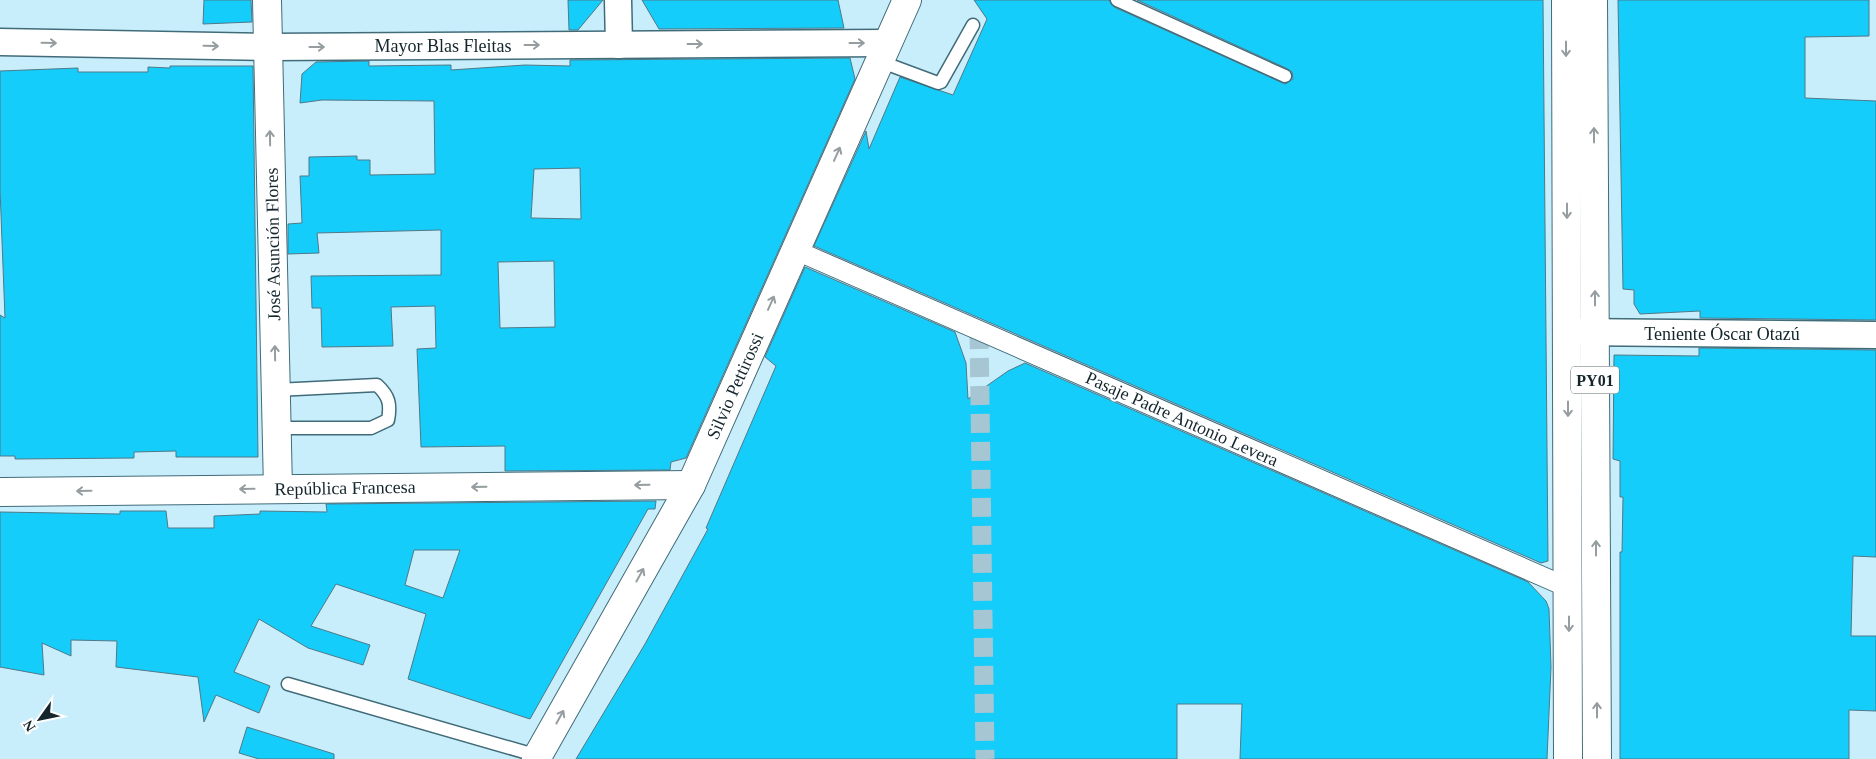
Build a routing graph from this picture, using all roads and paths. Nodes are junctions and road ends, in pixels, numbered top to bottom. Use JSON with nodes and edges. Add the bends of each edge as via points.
{"nodes":[{"id":1,"x":267,"y":0,"type":"edge"},
{"id":2,"x":618,"y":0,"type":"edge"},
{"id":3,"x":907,"y":0,"type":"edge"},
{"id":4,"x":1118,"y":0,"type":"edge"},
{"id":5,"x":1566,"y":0,"type":"edge"},
{"id":6,"x":1593,"y":0,"type":"edge"},
{"id":7,"x":973,"y":25,"type":"dead end"},
{"id":8,"x":0,"y":42,"type":"edge"},
{"id":9,"x":619,"y":45,"type":"junction"},
{"id":10,"x":268,"y":47,"type":"junction"},
{"id":11,"x":883,"y":52,"type":"junction"},
{"id":12,"x":1285,"y":76,"type":"dead end"},
{"id":13,"x":795,"y":250,"type":"junction"},
{"id":14,"x":1568,"y":332,"type":"junction"},
{"id":15,"x":1595,"y":332,"type":"junction"},
{"id":16,"x":1876,"y":335,"type":"edge"},
{"id":17,"x":276,"y":390,"type":"junction"},
{"id":18,"x":276,"y":428,"type":"junction"},
{"id":19,"x":691,"y":485,"type":"junction"},
{"id":20,"x":278,"y":489,"type":"junction"},
{"id":21,"x":0,"y":492,"type":"edge"},
{"id":22,"x":1569,"y":588,"type":"junction"},
{"id":23,"x":288,"y":684,"type":"dead end"},
{"id":24,"x":537,"y":758,"type":"edge"},
{"id":25,"x":1568,"y":759,"type":"edge"},
{"id":26,"x":1597,"y":759,"type":"edge"}],
"edges":[{"from":1,"to":10,"type":"main road","name":"José Asunción Flores"},
{"from":2,"to":9,"type":"street"},
{"from":3,"to":11,"type":"main road","name":"Silvio Pettirossi"},
{"from":4,"to":12,"type":"lane"},
{"from":5,"to":14,"type":"main road","number":"PY01","one_way":true},
{"from":15,"to":6,"type":"main road","number":"PY01","one_way":true},
{"from":7,"to":11,"type":"lane","via":[[941,82],[931,81]]},
{"from":8,"to":10,"type":"street","name":"Mayor Blas Fleitas","one_way":true},
{"from":10,"to":9,"type":"street","name":"Mayor Blas Fleitas","one_way":true},
{"from":9,"to":11,"type":"street","name":"Mayor Blas Fleitas","one_way":true},
{"from":17,"to":10,"type":"main road","name":"José Asunción Flores","one_way":true},
{"from":13,"to":11,"type":"main road","name":"Silvio Pettirossi","one_way":true},
{"from":19,"to":13,"type":"main road","name":"Silvio Pettirossi","one_way":true},
{"from":13,"to":22,"type":"street","name":"Pasaje Padre Antonio Levera"},
{"from":14,"to":15,"type":"street","name":"Teniente Óscar Otazú"},
{"from":14,"to":22,"type":"main road","number":"PY01","one_way":true},
{"from":15,"to":16,"type":"street","name":"Teniente Óscar Otazú"},
{"from":26,"to":15,"type":"main road","number":"PY01","one_way":true},
{"from":17,"to":18,"type":"main road","name":"José Asunción Flores"},
{"from":17,"to":18,"type":"lane","via":[[377,385],[387,395],[390,406],[388,420],[371,428]]},
{"from":18,"to":20,"type":"main road","name":"José Asunción Flores"},
{"from":19,"to":20,"type":"main road","name":"República Francesa","one_way":true},
{"from":24,"to":19,"type":"main road","name":"Silvio Pettirossi","one_way":true},
{"from":20,"to":21,"type":"main road","name":"República Francesa","one_way":true},
{"from":22,"to":25,"type":"main road","number":"PY01","one_way":true},
{"from":23,"to":24,"type":"lane"}]}
